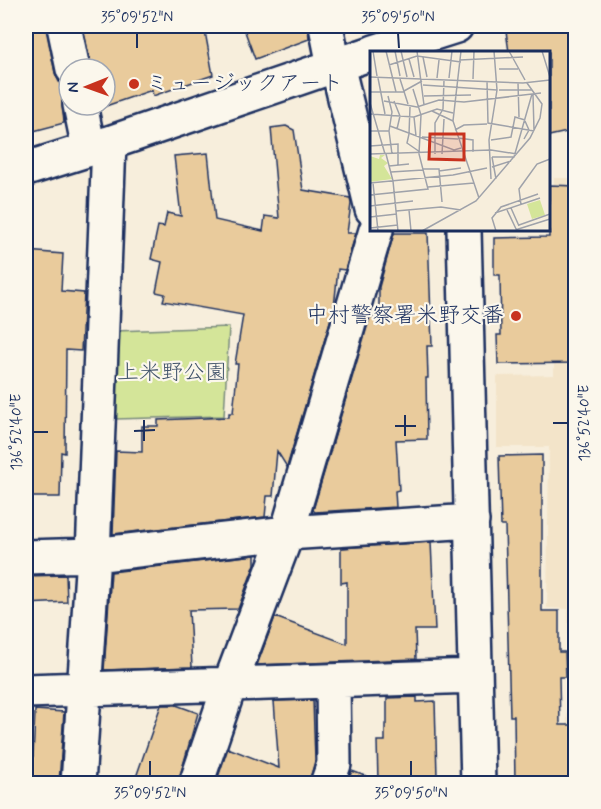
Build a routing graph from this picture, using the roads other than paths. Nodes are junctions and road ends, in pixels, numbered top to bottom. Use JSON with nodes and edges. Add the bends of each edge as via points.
{"nodes":[{"id":1,"x":64,"y":26,"type":"edge"},
{"id":2,"x":326,"y":26,"type":"edge"},
{"id":3,"x":458,"y":26,"type":"edge"},
{"id":4,"x":379,"y":51,"type":"edge"},
{"id":5,"x":460,"y":51,"type":"edge"},
{"id":6,"x":370,"y":54,"type":"edge"},
{"id":7,"x":70,"y":57,"type":"edge"},
{"id":8,"x":335,"y":65,"type":"junction"},
{"id":9,"x":86,"y":117,"type":"edge"},
{"id":10,"x":99,"y":146,"type":"junction"},
{"id":11,"x":26,"y":169,"type":"edge"},
{"id":12,"x":370,"y":201,"type":"edge"},
{"id":13,"x":376,"y":231,"type":"edge"},
{"id":14,"x":464,"y":231,"type":"edge"},
{"id":15,"x":472,"y":521,"type":"junction"},
{"id":16,"x":287,"y":533,"type":"junction"},
{"id":17,"x":93,"y":555,"type":"junction"},
{"id":18,"x":26,"y":557,"type":"edge"},
{"id":19,"x":476,"y":676,"type":"junction"},
{"id":20,"x":333,"y":681,"type":"junction"},
{"id":21,"x":230,"y":684,"type":"junction"},
{"id":22,"x":83,"y":689,"type":"junction"},
{"id":23,"x":26,"y":690,"type":"edge"},
{"id":24,"x":78,"y":783,"type":"edge"},
{"id":25,"x":196,"y":783,"type":"edge"},
{"id":26,"x":327,"y":783,"type":"edge"},
{"id":27,"x":478,"y":783,"type":"edge"}],
"edges":[{"from":1,"to":7,"type":"street"},
{"from":2,"to":8,"type":"street"},
{"from":3,"to":4,"type":"street"},
{"from":3,"to":5,"type":"street"},
{"from":6,"to":8,"type":"street"},
{"from":8,"to":10,"type":"street"},
{"from":8,"to":12,"type":"street"},
{"from":9,"to":10,"type":"street"},
{"from":10,"to":11,"type":"street"},
{"from":10,"to":17,"type":"street"},
{"from":13,"to":16,"type":"street"},
{"from":14,"to":15,"type":"street"},
{"from":15,"to":16,"type":"street"},
{"from":15,"to":19,"type":"street"},
{"from":16,"to":17,"type":"street"},
{"from":16,"to":21,"type":"street"},
{"from":17,"to":18,"type":"street"},
{"from":17,"to":22,"type":"street"},
{"from":19,"to":20,"type":"street"},
{"from":19,"to":27,"type":"street"},
{"from":20,"to":21,"type":"street"},
{"from":20,"to":26,"type":"street","via":[[334,764]]},
{"from":21,"to":22,"type":"street"},
{"from":21,"to":25,"type":"street"},
{"from":22,"to":23,"type":"street"},
{"from":22,"to":24,"type":"street"}]}
